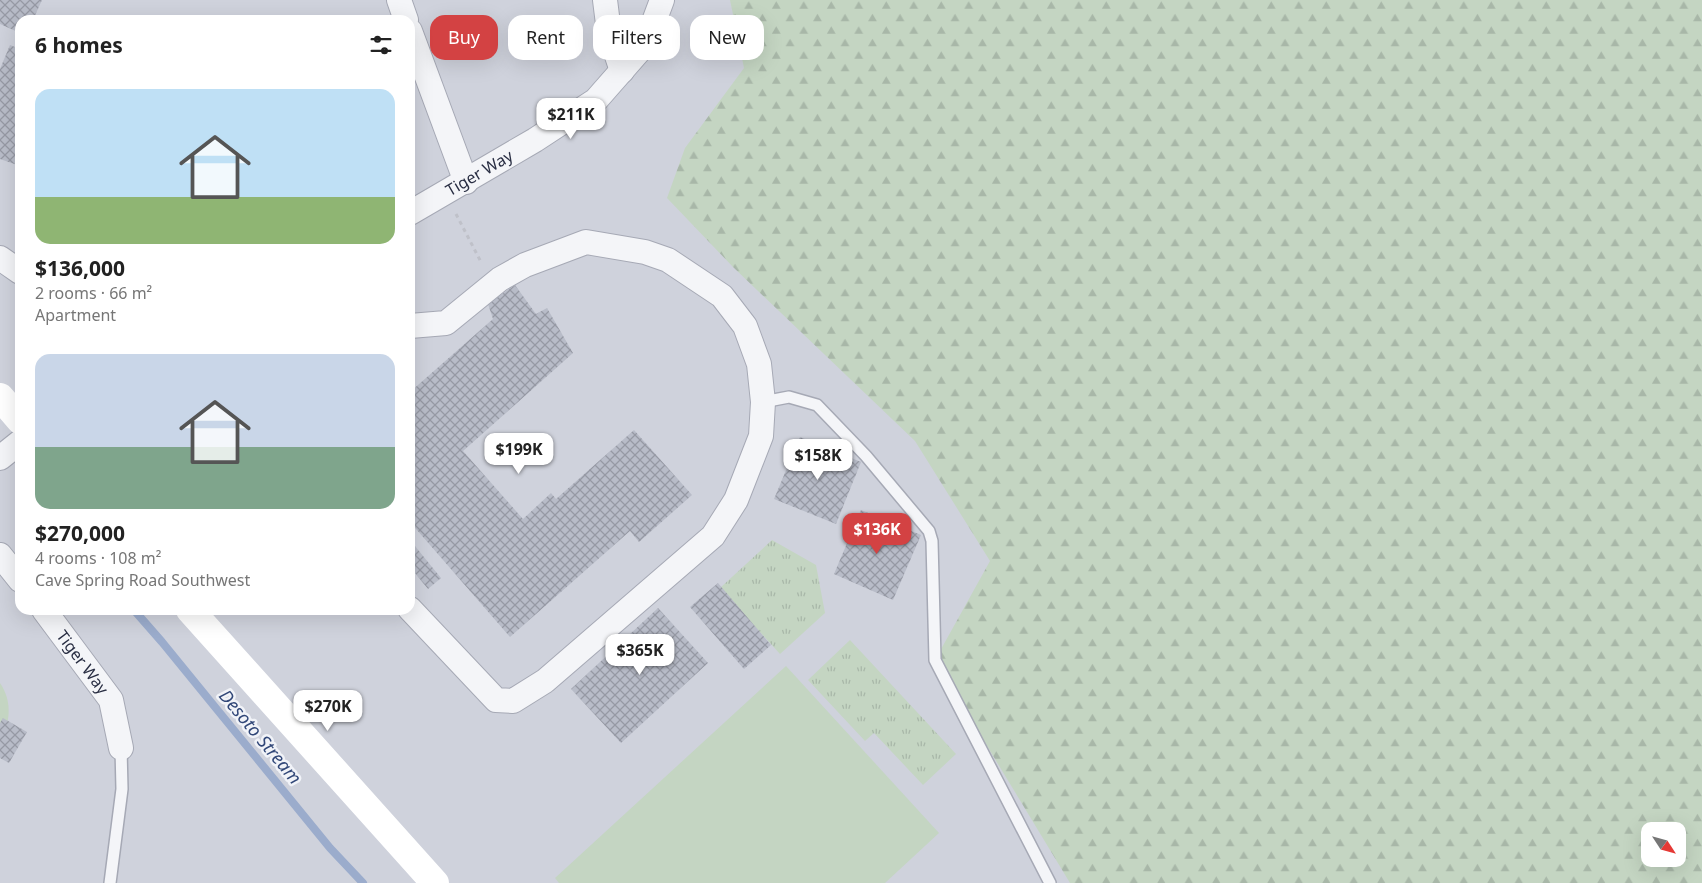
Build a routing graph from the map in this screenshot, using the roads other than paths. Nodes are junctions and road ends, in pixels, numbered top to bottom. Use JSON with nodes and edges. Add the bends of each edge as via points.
{"nodes":[{"id":1,"x":399,"y":0,"type":"edge"},
{"id":2,"x":604,"y":0,"type":"edge"},
{"id":3,"x":662,"y":0,"type":"edge"},
{"id":4,"x":404,"y":15,"type":"edge"},
{"id":5,"x":415,"y":44,"type":"edge"},
{"id":6,"x":622,"y":71,"type":"junction"},
{"id":7,"x":466,"y":182,"type":"junction"},
{"id":8,"x":415,"y":210,"type":"edge"},
{"id":9,"x":0,"y":258,"type":"edge"},
{"id":10,"x":15,"y":268,"type":"edge"},
{"id":11,"x":415,"y":326,"type":"edge"},
{"id":12,"x":0,"y":397,"type":"edge"},
{"id":13,"x":763,"y":402,"type":"junction"},
{"id":14,"x":15,"y":414,"type":"edge"},
{"id":15,"x":15,"y":446,"type":"edge"},
{"id":16,"x":0,"y":458,"type":"edge"},
{"id":17,"x":0,"y":556,"type":"edge"},
{"id":18,"x":15,"y":574,"type":"edge"},
{"id":19,"x":415,"y":614,"type":"edge"},
{"id":20,"x":48,"y":615,"type":"edge"},
{"id":21,"x":194,"y":615,"type":"edge"},
{"id":22,"x":121,"y":748,"type":"joint"},
{"id":23,"x":110,"y":883,"type":"edge"},
{"id":24,"x":435,"y":883,"type":"edge"},
{"id":25,"x":1050,"y":883,"type":"edge"}],
"edges":[{"from":1,"to":4,"type":"street"},
{"from":2,"to":6,"type":"street","via":[[609,32]]},
{"from":3,"to":6,"type":"street","name":"Tiger Way","via":[[646,43]]},
{"from":5,"to":7,"type":"street"},
{"from":6,"to":7,"type":"street","name":"Tiger Way","via":[[596,100]]},
{"from":7,"to":8,"type":"street","name":"Tiger Way"},
{"from":9,"to":10,"type":"street"},
{"from":11,"to":13,"type":"street","via":[[446,323],[500,279],[525,265],[586,242],[645,252],[668,260],[722,296],[745,326],[759,364]]},
{"from":12,"to":14,"type":"street"},
{"from":13,"to":19,"type":"street","via":[[761,436],[736,500],[713,536],[545,681],[513,701],[496,700]]},
{"from":13,"to":25,"type":"lane","via":[[789,397],[817,405],[866,456],[929,531],[932,541],[935,660]]},
{"from":15,"to":16,"type":"street"},
{"from":17,"to":18,"type":"street"},
{"from":20,"to":22,"type":"street","name":"Tiger Way","via":[[111,700]]},
{"from":21,"to":24,"type":"street"},
{"from":22,"to":23,"type":"lane","via":[[122,789]]}]}
